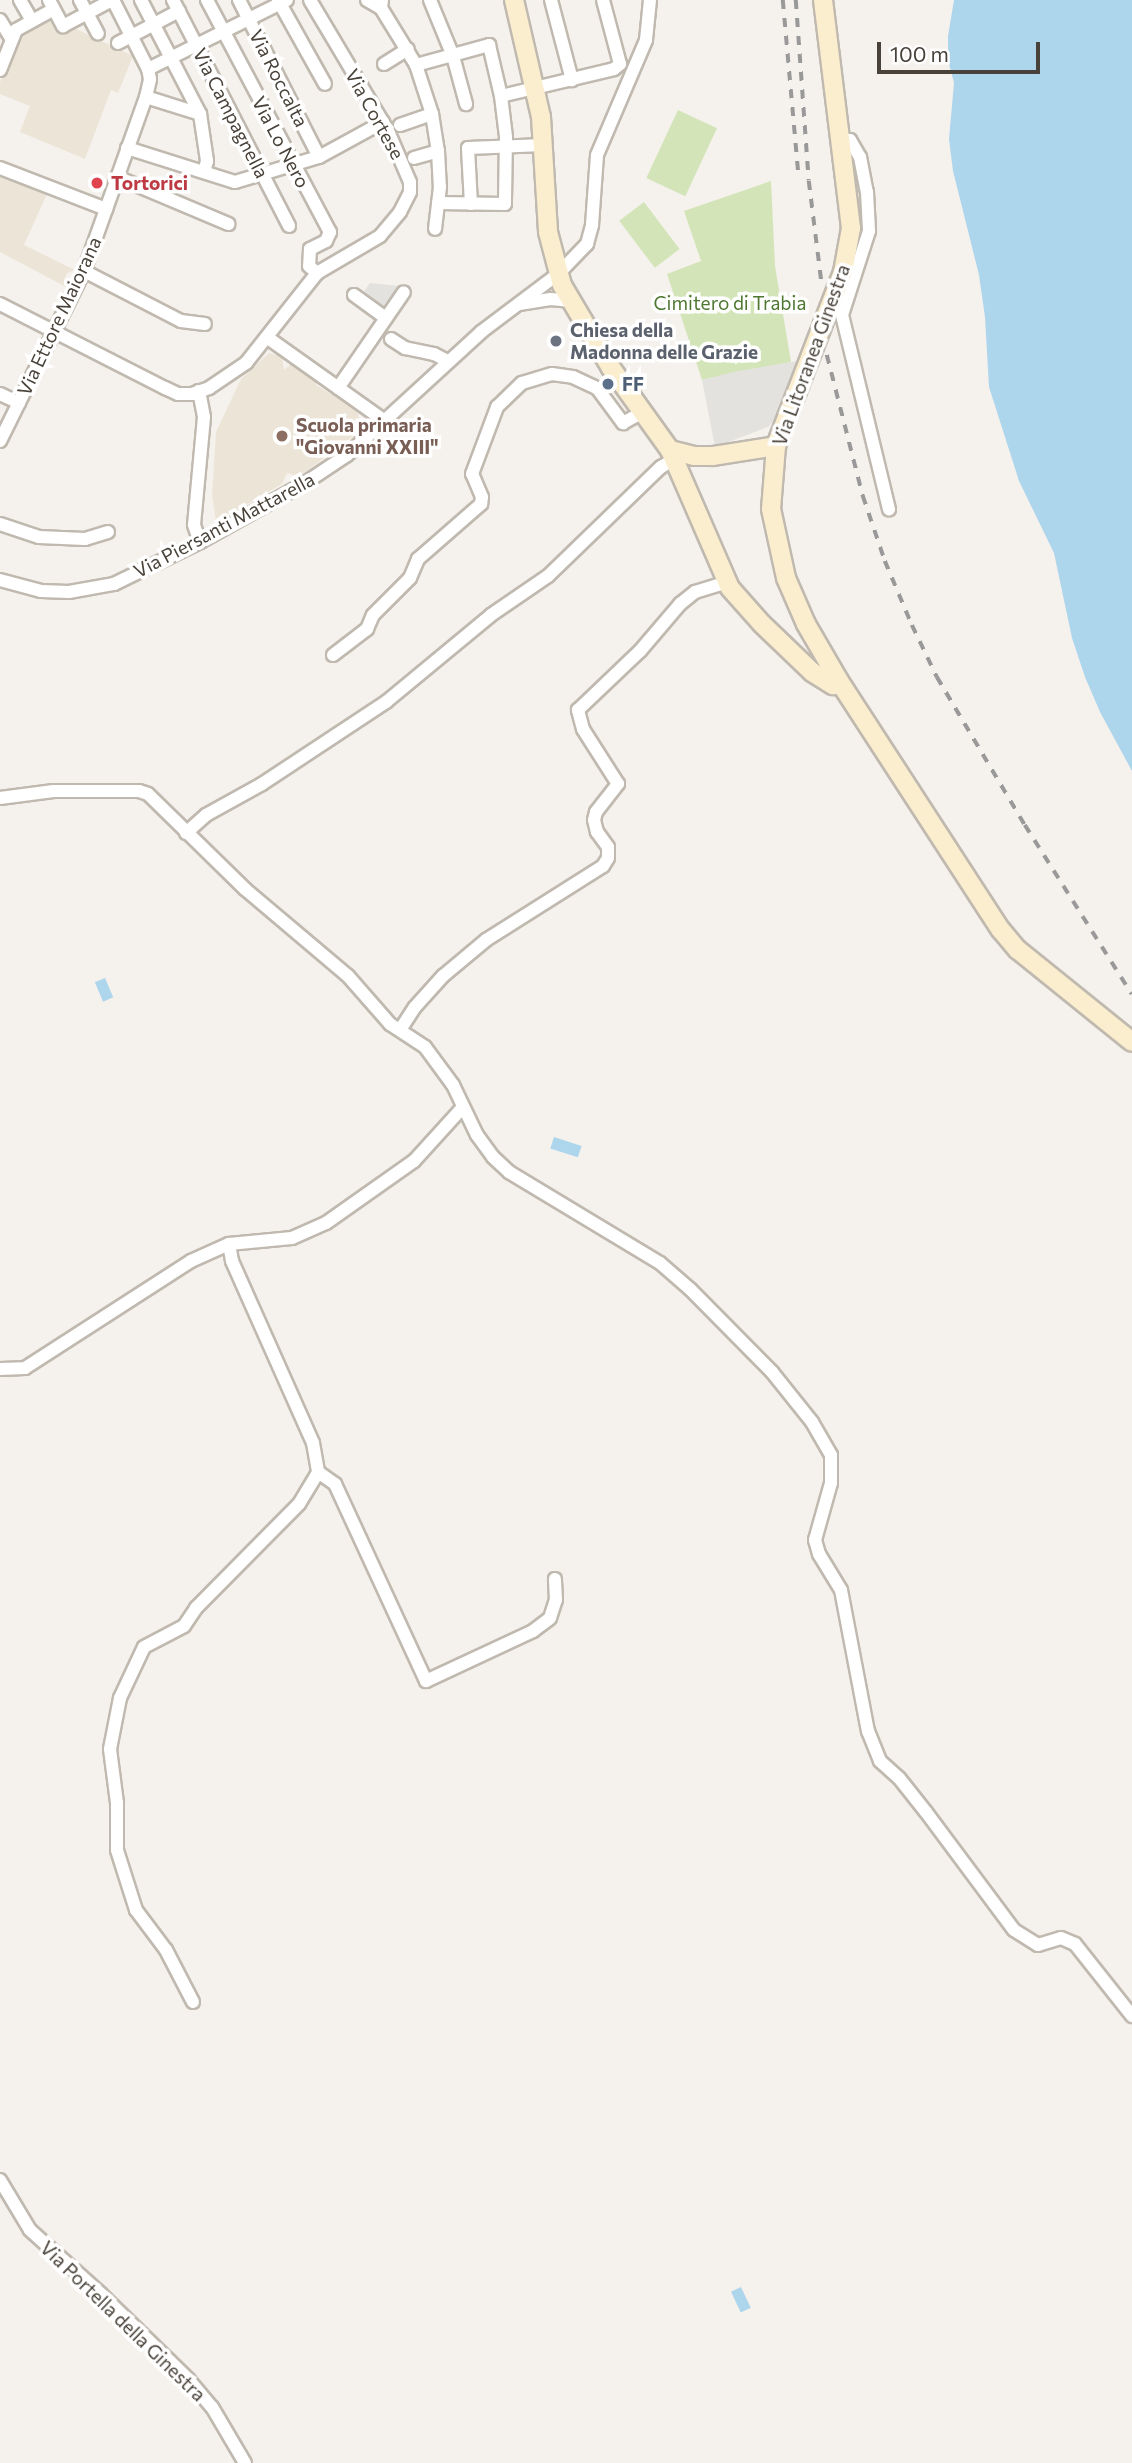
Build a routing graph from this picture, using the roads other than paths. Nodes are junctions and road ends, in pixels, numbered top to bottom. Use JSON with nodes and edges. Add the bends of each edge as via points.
{"nodes":[{"id":1,"x":20,"y":0,"type":"edge"},
{"id":2,"x":80,"y":0,"type":"edge"},
{"id":3,"x":112,"y":0,"type":"edge"},
{"id":4,"x":141,"y":0,"type":"edge"},
{"id":5,"x":207,"y":0,"type":"edge"},
{"id":6,"x":239,"y":0,"type":"edge"},
{"id":7,"x":310,"y":0,"type":"edge"},
{"id":8,"x":367,"y":0,"type":"edge"},
{"id":9,"x":430,"y":0,"type":"edge"},
{"id":10,"x":514,"y":0,"type":"edge"},
{"id":11,"x":551,"y":0,"type":"edge"},
{"id":12,"x":603,"y":0,"type":"edge"},
{"id":13,"x":650,"y":0,"type":"edge"},
{"id":14,"x":823,"y":0,"type":"edge"},
{"id":15,"x":281,"y":1,"type":"edge"},
{"id":16,"x":382,"y":4,"type":"edge"},
{"id":17,"x":52,"y":5,"type":"edge"},
{"id":18,"x":176,"y":6,"type":"edge"},
{"id":19,"x":87,"y":13,"type":"junction"},
{"id":20,"x":249,"y":19,"type":"junction"},
{"id":21,"x":0,"y":20,"type":"edge"},
{"id":22,"x":32,"y":21,"type":"junction"},
{"id":23,"x":153,"y":25,"type":"junction"},
{"id":24,"x":223,"y":31,"type":"junction"},
{"id":25,"x":98,"y":34,"type":"dead end"},
{"id":26,"x":131,"y":36,"type":"junction"},
{"id":27,"x":12,"y":40,"type":"junction"},
{"id":28,"x":118,"y":43,"type":"dead end"},
{"id":29,"x":196,"y":44,"type":"junction"},
{"id":30,"x":408,"y":49,"type":"junction"},
{"id":31,"x":453,"y":56,"type":"junction"},
{"id":32,"x":170,"y":57,"type":"junction"},
{"id":33,"x":384,"y":64,"type":"dead end"},
{"id":34,"x":416,"y":65,"type":"junction"},
{"id":35,"x":148,"y":69,"type":"junction"},
{"id":36,"x":0,"y":70,"type":"edge"},
{"id":37,"x":572,"y":80,"type":"junction"},
{"id":38,"x":325,"y":84,"type":"dead end"},
{"id":39,"x":536,"y":87,"type":"junction"},
{"id":40,"x":501,"y":96,"type":"junction"},
{"id":41,"x":146,"y":97,"type":"junction"},
{"id":42,"x":466,"y":104,"type":"dead end"},
{"id":43,"x":200,"y":114,"type":"junction"},
{"id":44,"x":432,"y":114,"type":"junction"},
{"id":45,"x":383,"y":122,"type":"junction"},
{"id":46,"x":400,"y":125,"type":"dead end"},
{"id":47,"x":842,"y":140,"type":"junction"},
{"id":48,"x":544,"y":145,"type":"junction"},
{"id":49,"x":506,"y":146,"type":"junction"},
{"id":50,"x":127,"y":148,"type":"junction"},
{"id":51,"x":438,"y":151,"type":"junction"},
{"id":52,"x":320,"y":157,"type":"junction"},
{"id":53,"x":414,"y":158,"type":"dead end"},
{"id":54,"x":293,"y":165,"type":"junction"},
{"id":55,"x":0,"y":168,"type":"edge"},
{"id":56,"x":204,"y":172,"type":"junction"},
{"id":57,"x":263,"y":174,"type":"junction"},
{"id":58,"x":117,"y":177,"type":"junction"},
{"id":59,"x":438,"y":203,"type":"junction"},
{"id":60,"x":471,"y":204,"type":"junction"},
{"id":61,"x":106,"y":209,"type":"junction"},
{"id":62,"x":228,"y":224,"type":"dead end"},
{"id":63,"x":289,"y":226,"type":"dead end"},
{"id":64,"x":435,"y":229,"type":"dead end"},
{"id":65,"x":84,"y":271,"type":"junction"},
{"id":66,"x":317,"y":273,"type":"junction"},
{"id":67,"x":558,"y":274,"type":"junction"},
{"id":68,"x":404,"y":292,"type":"dead end"},
{"id":69,"x":354,"y":295,"type":"dead end"},
{"id":70,"x":571,"y":302,"type":"junction"},
{"id":71,"x":0,"y":304,"type":"edge"},
{"id":72,"x":515,"y":305,"type":"junction"},
{"id":73,"x":386,"y":318,"type":"junction"},
{"id":74,"x":205,"y":324,"type":"dead end"},
{"id":75,"x":55,"y":332,"type":"junction"},
{"id":76,"x":268,"y":338,"type":"junction"},
{"id":77,"x":390,"y":339,"type":"dead end"},
{"id":78,"x":448,"y":362,"type":"junction"},
{"id":79,"x":338,"y":388,"type":"junction"},
{"id":80,"x":199,"y":391,"type":"junction"},
{"id":81,"x":0,"y":394,"type":"edge"},
{"id":82,"x":19,"y":403,"type":"junction"},
{"id":83,"x":641,"y":413,"type":"junction"},
{"id":84,"x":386,"y":422,"type":"junction"},
{"id":85,"x":0,"y":441,"type":"edge"},
{"id":86,"x":776,"y":446,"type":"junction"},
{"id":87,"x":672,"y":455,"type":"junction"},
{"id":88,"x":889,"y":509,"type":"dead end"},
{"id":89,"x":0,"y":524,"type":"edge"},
{"id":90,"x":108,"y":532,"type":"dead end"},
{"id":91,"x":200,"y":542,"type":"junction"},
{"id":92,"x":0,"y":580,"type":"edge"},
{"id":93,"x":727,"y":582,"type":"junction"},
{"id":94,"x":334,"y":655,"type":"dead end"},
{"id":95,"x":839,"y":681,"type":"junction"},
{"id":96,"x":0,"y":798,"type":"edge"},
{"id":97,"x":186,"y":833,"type":"junction"},
{"id":98,"x":400,"y":1030,"type":"junction"},
{"id":99,"x":1132,"y":1042,"type":"edge"},
{"id":100,"x":462,"y":1108,"type":"junction"},
{"id":101,"x":229,"y":1244,"type":"junction"},
{"id":102,"x":0,"y":1369,"type":"edge"},
{"id":103,"x":318,"y":1472,"type":"junction"},
{"id":104,"x":555,"y":1579,"type":"dead end"},
{"id":105,"x":192,"y":2002,"type":"dead end"},
{"id":106,"x":1132,"y":2016,"type":"edge"},
{"id":107,"x":0,"y":2180,"type":"edge"},
{"id":108,"x":245,"y":2463,"type":"edge"}],
"edges":[{"from":1,"to":22,"type":"street"},
{"from":2,"to":19,"type":"street"},
{"from":3,"to":19,"type":"street"},
{"from":3,"to":26,"type":"street"},
{"from":4,"to":23,"type":"street"},
{"from":5,"to":24,"type":"street","name":"Via Lo Nero"},
{"from":6,"to":20,"type":"street","name":"Via Roccalta"},
{"from":7,"to":45,"type":"street","name":"Via Cortese"},
{"from":8,"to":16,"type":"street"},
{"from":9,"to":31,"type":"street"},
{"from":10,"to":39,"type":"main road"},
{"from":11,"to":37,"type":"street"},
{"from":12,"to":37,"type":"street","via":[[620,64]]},
{"from":13,"to":67,"type":"street","name":"Via Piersanti Mattarella","via":[[646,40],[597,155],[587,244]]},
{"from":14,"to":47,"type":"main road","name":"Via Litoranea Ginestra"},
{"from":15,"to":20,"type":"street"},
{"from":15,"to":38,"type":"street"},
{"from":16,"to":30,"type":"street"},
{"from":17,"to":19,"type":"street","via":[[64,26]]},
{"from":17,"to":22,"type":"street"},
{"from":18,"to":23,"type":"street"},
{"from":18,"to":29,"type":"street","name":"Via Campagnella"},
{"from":19,"to":25,"type":"street"},
{"from":20,"to":24,"type":"street"},
{"from":20,"to":52,"type":"street","name":"Via Roccalta"},
{"from":21,"to":27,"type":"street"},
{"from":22,"to":27,"type":"street","via":[[16,30]]},
{"from":23,"to":26,"type":"street"},
{"from":23,"to":32,"type":"street"},
{"from":24,"to":29,"type":"street"},
{"from":24,"to":54,"type":"street","name":"Via Lo Nero"},
{"from":26,"to":28,"type":"street"},
{"from":26,"to":35,"type":"street"},
{"from":27,"to":36,"type":"street"},
{"from":29,"to":32,"type":"street"},
{"from":29,"to":57,"type":"street","name":"Via Campagnella"},
{"from":30,"to":33,"type":"street"},
{"from":30,"to":34,"type":"street"},
{"from":31,"to":34,"type":"street"},
{"from":31,"to":40,"type":"street","via":[[489,45]]},
{"from":31,"to":42,"type":"street"},
{"from":32,"to":35,"type":"street"},
{"from":32,"to":43,"type":"street"},
{"from":34,"to":44,"type":"street"},
{"from":35,"to":41,"type":"street","name":"Via Ettore Maiorana"},
{"from":37,"to":39,"type":"street"},
{"from":39,"to":40,"type":"street"},
{"from":39,"to":48,"type":"main road"},
{"from":40,"to":49,"type":"street"},
{"from":41,"to":43,"type":"street"},
{"from":41,"to":50,"type":"street","name":"Via Ettore Maiorana"},
{"from":43,"to":56,"type":"street","via":[[207,161]]},
{"from":44,"to":46,"type":"street"},
{"from":44,"to":51,"type":"street"},
{"from":45,"to":52,"type":"street"},
{"from":45,"to":66,"type":"street","name":"Via Cortese","via":[[410,182],[406,202],[380,236]]},
{"from":47,"to":86,"type":"main road","name":"Via Litoranea Ginestra","via":[[850,208],[849,247]]},
{"from":47,"to":88,"type":"street","via":[[850,140],[860,157],[869,231],[842,315]]},
{"from":48,"to":49,"type":"street"},
{"from":48,"to":67,"type":"main road","via":[[548,232]]},
{"from":49,"to":60,"type":"street","via":[[505,204]]},
{"from":49,"to":60,"type":"street","via":[[468,148]]},
{"from":50,"to":56,"type":"street"},
{"from":50,"to":58,"type":"street","name":"Via Ettore Maiorana"},
{"from":51,"to":53,"type":"street"},
{"from":51,"to":59,"type":"street"},
{"from":52,"to":54,"type":"street"},
{"from":54,"to":57,"type":"street"},
{"from":54,"to":66,"type":"street","name":"Via Lo Nero","via":[[330,233],[326,242],[310,249],[309,266]]},
{"from":55,"to":61,"type":"street"},
{"from":56,"to":57,"type":"street","via":[[235,182]]},
{"from":57,"to":63,"type":"street","name":"Via Campagnella"},
{"from":58,"to":61,"type":"street","name":"Via Ettore Maiorana"},
{"from":58,"to":62,"type":"street"},
{"from":59,"to":60,"type":"street"},
{"from":59,"to":64,"type":"street"},
{"from":61,"to":65,"type":"street","name":"Via Ettore Maiorana"},
{"from":65,"to":74,"type":"street","via":[[181,321]]},
{"from":65,"to":75,"type":"street","name":"Via Ettore Maiorana"},
{"from":66,"to":76,"type":"street","name":"Via Cortese"},
{"from":67,"to":70,"type":"main road"},
{"from":67,"to":72,"type":"street","name":"Via Piersanti Mattarella"},
{"from":68,"to":73,"type":"street"},
{"from":69,"to":73,"type":"street"},
{"from":70,"to":72,"type":"street","via":[[551,299]]},
{"from":70,"to":83,"type":"main road"},
{"from":71,"to":75,"type":"street"},
{"from":72,"to":78,"type":"street","name":"Via Piersanti Mattarella"},
{"from":73,"to":79,"type":"street"},
{"from":75,"to":80,"type":"street","via":[[178,394]]},
{"from":75,"to":82,"type":"street","name":"Via Ettore Maiorana"},
{"from":76,"to":79,"type":"street"},
{"from":76,"to":80,"type":"street","name":"Via Cortese","via":[[237,371]]},
{"from":77,"to":78,"type":"street"},
{"from":78,"to":84,"type":"street","name":"Via Piersanti Mattarella"},
{"from":79,"to":84,"type":"street"},
{"from":80,"to":91,"type":"street","via":[[204,418],[194,525]]},
{"from":81,"to":82,"type":"street"},
{"from":82,"to":85,"type":"street","name":"Via Ettore Maiorana"},
{"from":83,"to":87,"type":"main road"},
{"from":83,"to":94,"type":"street","via":[[623,423],[597,388],[573,377],[552,374],[522,383],[497,407],[472,474],[481,504],[418,559],[410,578],[373,615],[367,629]]},
{"from":84,"to":91,"type":"street","name":"Via Piersanti Mattarella","via":[[305,484]]},
{"from":86,"to":87,"type":"main road","via":[[713,456]]},
{"from":86,"to":95,"type":"main road","name":"Via Litoranea Ginestra","via":[[771,509],[779,552],[806,624]]},
{"from":87,"to":93,"type":"main road"},
{"from":87,"to":97,"type":"street","via":[[548,576],[491,615],[386,702],[206,815]]},
{"from":89,"to":90,"type":"street","via":[[39,537],[85,539]]},
{"from":91,"to":92,"type":"street","name":"Via Piersanti Mattarella","via":[[114,584],[69,592],[41,591]]},
{"from":93,"to":95,"type":"main road","via":[[812,672],[833,685]]},
{"from":93,"to":98,"type":"street","via":[[695,592],[680,604],[640,651],[578,710],[583,729],[618,784],[594,820],[608,847],[603,866],[486,940],[443,976]]},
{"from":95,"to":99,"type":"main road","name":"Via Litoranea Ginestra","via":[[953,859],[1018,950]]},
{"from":96,"to":97,"type":"street","via":[[54,791],[139,791],[158,803]]},
{"from":97,"to":98,"type":"street","via":[[348,976]]},
{"from":98,"to":100,"type":"street","via":[[425,1047],[453,1086]]},
{"from":100,"to":101,"type":"street","via":[[414,1161],[326,1223],[292,1238]]},
{"from":100,"to":106,"type":"street","via":[[493,1157],[509,1172],[628,1243],[690,1289],[772,1372],[812,1422],[831,1455],[831,1483],[815,1539],[841,1591],[868,1731],[880,1760],[900,1779],[1014,1930],[1038,1945],[1060,1938],[1075,1944]]},
{"from":101,"to":102,"type":"street","via":[[191,1261],[25,1368]]},
{"from":101,"to":103,"type":"street","via":[[232,1261],[313,1443]]},
{"from":103,"to":104,"type":"street","via":[[335,1484],[426,1681],[533,1631],[550,1618],[556,1600]]},
{"from":103,"to":105,"type":"street","via":[[299,1504],[196,1608],[184,1626],[144,1647],[120,1698],[110,1749],[117,1850],[136,1910],[166,1950]]},
{"from":107,"to":108,"type":"street","name":"Via Portella della Ginestra","via":[[30,2231],[189,2380],[212,2407]]}]}
